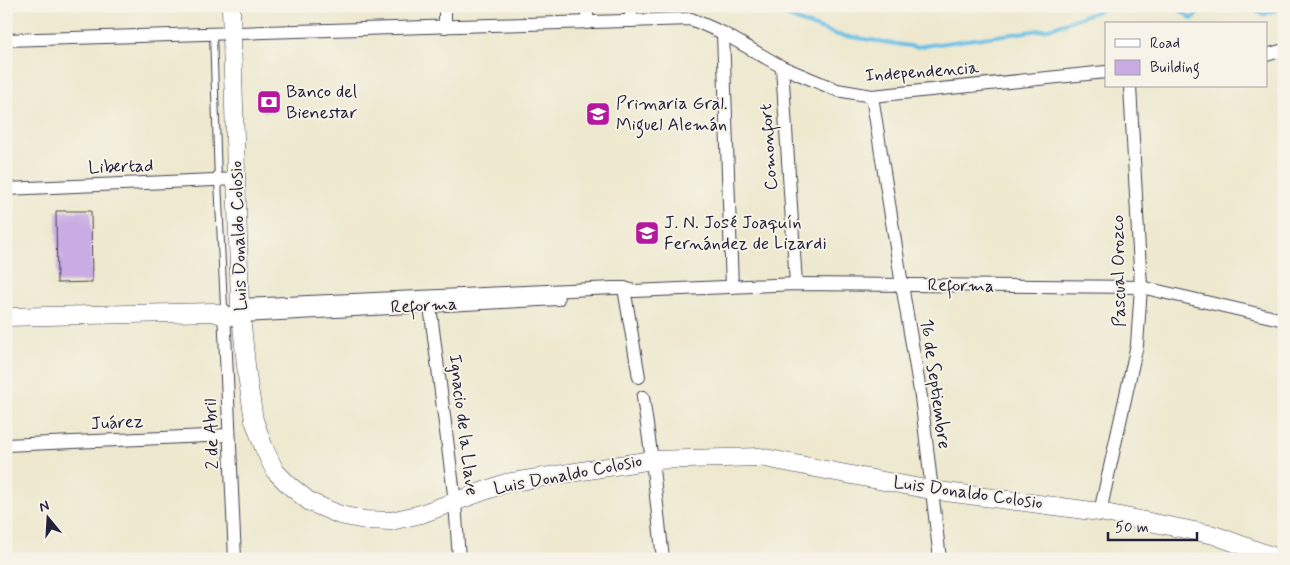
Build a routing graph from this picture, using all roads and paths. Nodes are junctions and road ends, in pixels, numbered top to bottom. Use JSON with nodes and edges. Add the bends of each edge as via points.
{"nodes":[{"id":1,"x":231,"y":6,"type":"edge"},
{"id":2,"x":444,"y":6,"type":"edge"},
{"id":3,"x":587,"y":6,"type":"edge"},
{"id":4,"x":631,"y":6,"type":"edge"},
{"id":5,"x":631,"y":21,"type":"junction"},
{"id":6,"x":586,"y":23,"type":"junction"},
{"id":7,"x":446,"y":27,"type":"junction"},
{"id":8,"x":723,"y":33,"type":"junction"},
{"id":9,"x":213,"y":34,"type":"junction"},
{"id":10,"x":232,"y":34,"type":"junction"},
{"id":11,"x":6,"y":40,"type":"edge"},
{"id":12,"x":1284,"y":50,"type":"edge"},
{"id":13,"x":1268,"y":54,"type":"edge"},
{"id":14,"x":782,"y":67,"type":"junction"},
{"id":15,"x":1105,"y":72,"type":"edge"},
{"id":16,"x":1130,"y":88,"type":"edge"},
{"id":17,"x":872,"y":96,"type":"junction"},
{"id":18,"x":237,"y":179,"type":"junction"},
{"id":19,"x":218,"y":180,"type":"junction"},
{"id":20,"x":6,"y":189,"type":"edge"},
{"id":21,"x":796,"y":284,"type":"junction"},
{"id":22,"x":902,"y":285,"type":"junction"},
{"id":23,"x":732,"y":287,"type":"junction"},
{"id":24,"x":1140,"y":287,"type":"junction"},
{"id":25,"x":628,"y":292,"type":"junction"},
{"id":26,"x":429,"y":301,"type":"junction"},
{"id":27,"x":229,"y":311,"type":"junction"},
{"id":28,"x":6,"y":317,"type":"edge"},
{"id":29,"x":1284,"y":320,"type":"edge"},
{"id":30,"x":639,"y":377,"type":"dead end"},
{"id":31,"x":643,"y":397,"type":"dead end"},
{"id":32,"x":229,"y":435,"type":"junction"},
{"id":33,"x":6,"y":445,"type":"edge"},
{"id":34,"x":652,"y":460,"type":"junction"},
{"id":35,"x":931,"y":490,"type":"junction"},
{"id":36,"x":455,"y":502,"type":"junction"},
{"id":37,"x":1100,"y":512,"type":"junction"},
{"id":38,"x":235,"y":559,"type":"edge"},
{"id":39,"x":459,"y":559,"type":"edge"},
{"id":40,"x":663,"y":559,"type":"edge"},
{"id":41,"x":940,"y":559,"type":"edge"},
{"id":42,"x":1280,"y":559,"type":"edge"}],
"edges":[{"from":1,"to":10,"type":"main road","name":"Luis Donaldo Colosio"},
{"from":2,"to":7,"type":"street"},
{"from":3,"to":6,"type":"street"},
{"from":4,"to":5,"type":"street"},
{"from":5,"to":6,"type":"street","name":"Independencia"},
{"from":5,"to":8,"type":"street","name":"Independencia","via":[[691,19]]},
{"from":6,"to":7,"type":"street","name":"Independencia"},
{"from":7,"to":10,"type":"street","name":"Independencia"},
{"from":8,"to":14,"type":"street","name":"Independencia"},
{"from":8,"to":23,"type":"street"},
{"from":9,"to":10,"type":"street","name":"Independencia"},
{"from":9,"to":11,"type":"street","name":"Independencia"},
{"from":9,"to":19,"type":"lane","name":"Luis Donaldo Colosio"},
{"from":10,"to":18,"type":"main road","name":"Luis Donaldo Colosio"},
{"from":12,"to":13,"type":"street"},
{"from":14,"to":17,"type":"street","name":"Independencia","via":[[837,90]]},
{"from":14,"to":21,"type":"street","name":"Comonfort"},
{"from":15,"to":17,"type":"street","name":"Independencia"},
{"from":16,"to":24,"type":"street","name":"Pascual Orozco"},
{"from":17,"to":22,"type":"street","name":"16 de Septiembre"},
{"from":18,"to":19,"type":"street","name":"Libertad"},
{"from":18,"to":27,"type":"main road","name":"Luis Donaldo Colosio"},
{"from":19,"to":20,"type":"street","name":"Libertad"},
{"from":19,"to":27,"type":"lane","name":"Luis Donaldo Colosio"},
{"from":21,"to":22,"type":"street","name":"Reforma"},
{"from":21,"to":23,"type":"street","name":"Reforma"},
{"from":22,"to":24,"type":"street","name":"Reforma"},
{"from":22,"to":35,"type":"street","name":"16 de Septiembre","via":[[921,397]]},
{"from":23,"to":25,"type":"street","name":"Reforma"},
{"from":24,"to":29,"type":"street","name":"Reforma"},
{"from":24,"to":37,"type":"street","name":"Pascual Orozco","via":[[1137,345]]},
{"from":25,"to":26,"type":"street","name":"Reforma"},
{"from":25,"to":30,"type":"street"},
{"from":26,"to":27,"type":"street","name":"Reforma"},
{"from":26,"to":36,"type":"street","name":"Ignacio de la Llave"},
{"from":27,"to":28,"type":"main road","name":"Reforma"},
{"from":27,"to":32,"type":"street","name":"2 de Abril"},
{"from":27,"to":36,"type":"main road","name":"Luis Donaldo Colosio","via":[[247,375],[254,420],[275,471],[290,486],[310,502],[340,515],[364,520],[392,521]]},
{"from":31,"to":34,"type":"street"},
{"from":32,"to":33,"type":"street","name":"Juárez"},
{"from":32,"to":38,"type":"street","name":"2 de Abril"},
{"from":34,"to":35,"type":"main road","name":"Luis Donaldo Colosio","via":[[760,457]]},
{"from":34,"to":36,"type":"main road","name":"Luis Donaldo Colosio","via":[[506,483]]},
{"from":34,"to":40,"type":"street"},
{"from":35,"to":37,"type":"main road","name":"Luis Donaldo Colosio"},
{"from":35,"to":41,"type":"street","name":"16 de Septiembre"},
{"from":36,"to":39,"type":"street","name":"Ignacio de la Llave"},
{"from":37,"to":42,"type":"main road","name":"Luis Donaldo Colosio","via":[[1214,535]]}]}
